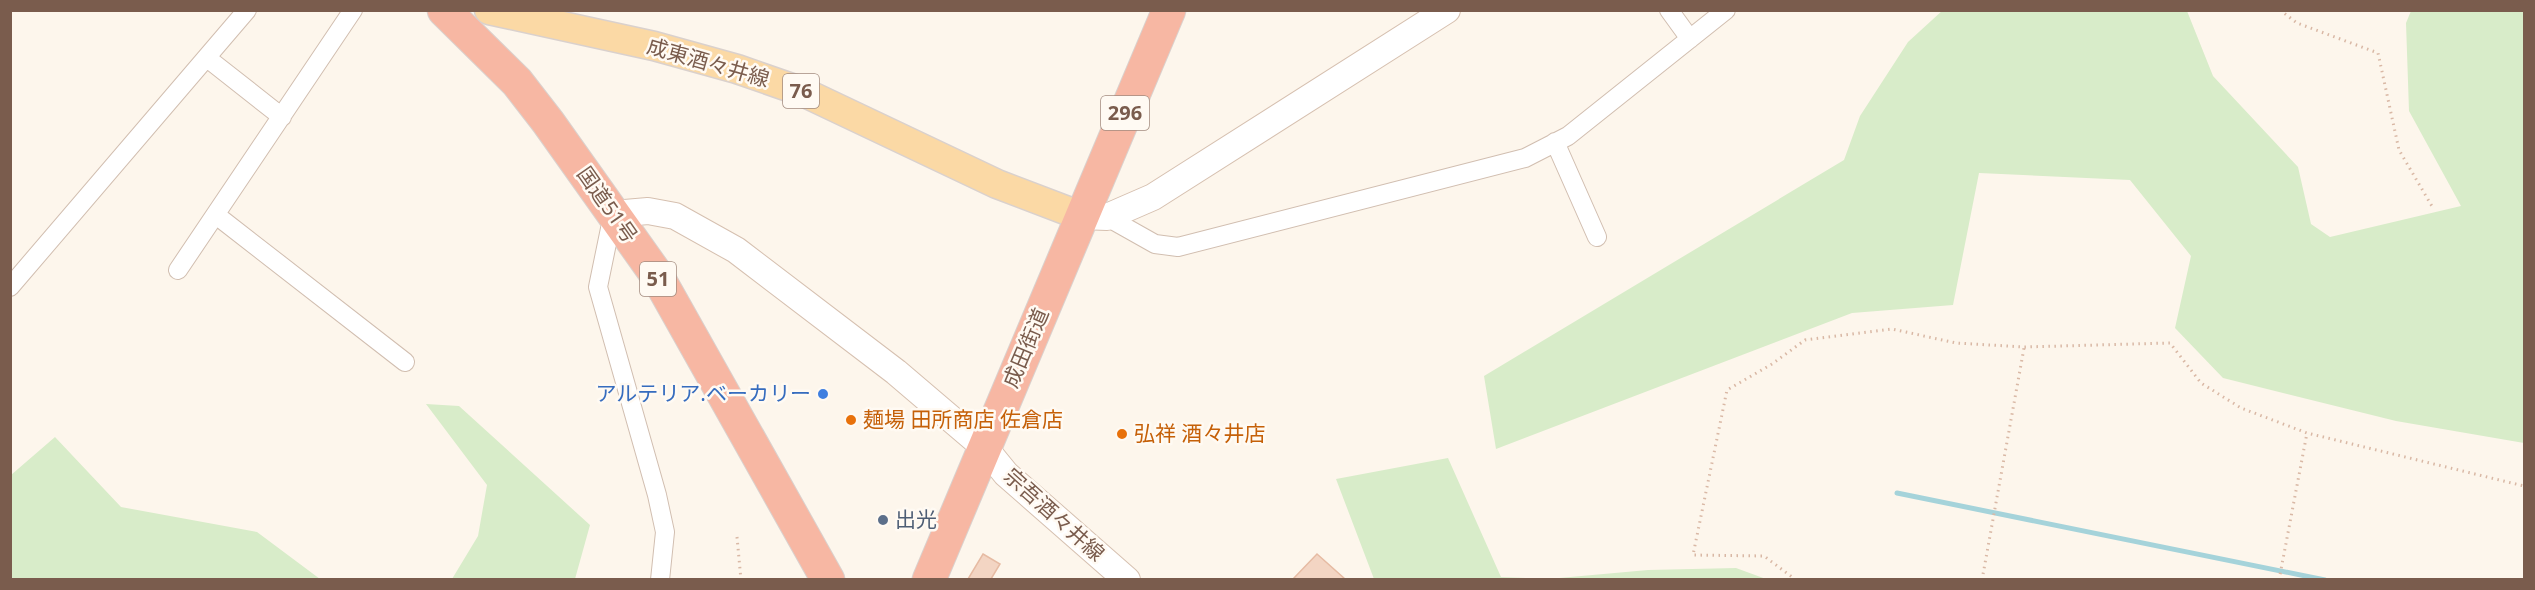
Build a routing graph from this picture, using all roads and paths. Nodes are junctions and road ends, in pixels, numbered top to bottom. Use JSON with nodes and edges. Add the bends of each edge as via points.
{"nodes":[{"id":1,"x":247,"y":10,"type":"edge"},
{"id":2,"x":353,"y":10,"type":"edge"},
{"id":3,"x":444,"y":10,"type":"edge"},
{"id":4,"x":1169,"y":10,"type":"edge"},
{"id":5,"x":1447,"y":10,"type":"edge"},
{"id":6,"x":1669,"y":10,"type":"edge"},
{"id":7,"x":1726,"y":10,"type":"edge"},
{"id":8,"x":2280,"y":10,"type":"edge"},
{"id":9,"x":499,"y":12,"type":"edge"},
{"id":10,"x":567,"y":18,"type":"edge"},
{"id":11,"x":1690,"y":39,"type":"junction"},
{"id":12,"x":207,"y":58,"type":"junction"},
{"id":13,"x":282,"y":117,"type":"junction"},
{"id":14,"x":1555,"y":142,"type":"junction"},
{"id":15,"x":2433,"y":208,"type":"dead end"},
{"id":16,"x":216,"y":214,"type":"junction"},
{"id":17,"x":614,"y":214,"type":"junction"},
{"id":18,"x":1094,"y":216,"type":"junction"},
{"id":19,"x":1597,"y":237,"type":"dead end"},
{"id":20,"x":178,"y":270,"type":"dead end"},
{"id":21,"x":10,"y":287,"type":"edge"},
{"id":22,"x":2024,"y":347,"type":"junction"},
{"id":23,"x":405,"y":362,"type":"dead end"},
{"id":24,"x":2307,"y":433,"type":"junction"},
{"id":25,"x":984,"y":447,"type":"junction"},
{"id":26,"x":2524,"y":486,"type":"edge"},
{"id":27,"x":736,"y":537,"type":"dead end"},
{"id":28,"x":924,"y":574,"type":"edge"},
{"id":29,"x":660,"y":579,"type":"edge"},
{"id":30,"x":741,"y":579,"type":"edge"},
{"id":31,"x":828,"y":579,"type":"edge"},
{"id":32,"x":1127,"y":579,"type":"edge"},
{"id":33,"x":1796,"y":579,"type":"edge"},
{"id":34,"x":1982,"y":579,"type":"edge"},
{"id":35,"x":2279,"y":579,"type":"edge"}],
"edges":[{"from":1,"to":12,"type":"street"},
{"from":2,"to":13,"type":"street"},
{"from":3,"to":17,"type":"highway","name":"国道51号","number":"51","via":[[517,82]]},
{"from":4,"to":18,"type":"highway","name":"成田街道","number":"296"},
{"from":5,"to":18,"type":"street","via":[[1153,196]]},
{"from":6,"to":11,"type":"street"},
{"from":7,"to":11,"type":"street"},
{"from":8,"to":15,"type":"path","via":[[2297,23],[2378,53],[2399,150]]},
{"from":9,"to":10,"type":"main road","name":"成東酒々井線","number":"76"},
{"from":10,"to":18,"type":"main road","name":"成東酒々井線","number":"76","via":[[803,92],[997,184]]},
{"from":11,"to":14,"type":"street","via":[[1568,136]]},
{"from":12,"to":13,"type":"street"},
{"from":12,"to":21,"type":"street"},
{"from":13,"to":16,"type":"street"},
{"from":14,"to":18,"type":"street","via":[[1525,158],[1178,247],[1155,244]]},
{"from":14,"to":19,"type":"street"},
{"from":16,"to":20,"type":"street"},
{"from":16,"to":23,"type":"street"},
{"from":17,"to":25,"type":"street","name":"宗吾酒々井線","via":[[648,211],[675,216],[736,250],[896,372]]},
{"from":17,"to":29,"type":"street","via":[[598,287],[665,532]]},
{"from":17,"to":31,"type":"highway","name":"国道51号","number":"51","via":[[656,274]]},
{"from":18,"to":25,"type":"highway","name":"成田街道","number":"296"},
{"from":22,"to":24,"type":"path","via":[[2170,343],[2201,383],[2241,408]]},
{"from":22,"to":33,"type":"path","via":[[1956,344],[1892,329],[1805,340],[1727,390],[1692,555],[1764,556]]},
{"from":22,"to":34,"type":"path"},
{"from":24,"to":26,"type":"path"},
{"from":24,"to":35,"type":"path"},
{"from":25,"to":28,"type":"highway","name":"成田街道","number":"296"},
{"from":25,"to":32,"type":"street","name":"宗吾酒々井線","via":[[1006,474]]},
{"from":27,"to":30,"type":"path"}]}
